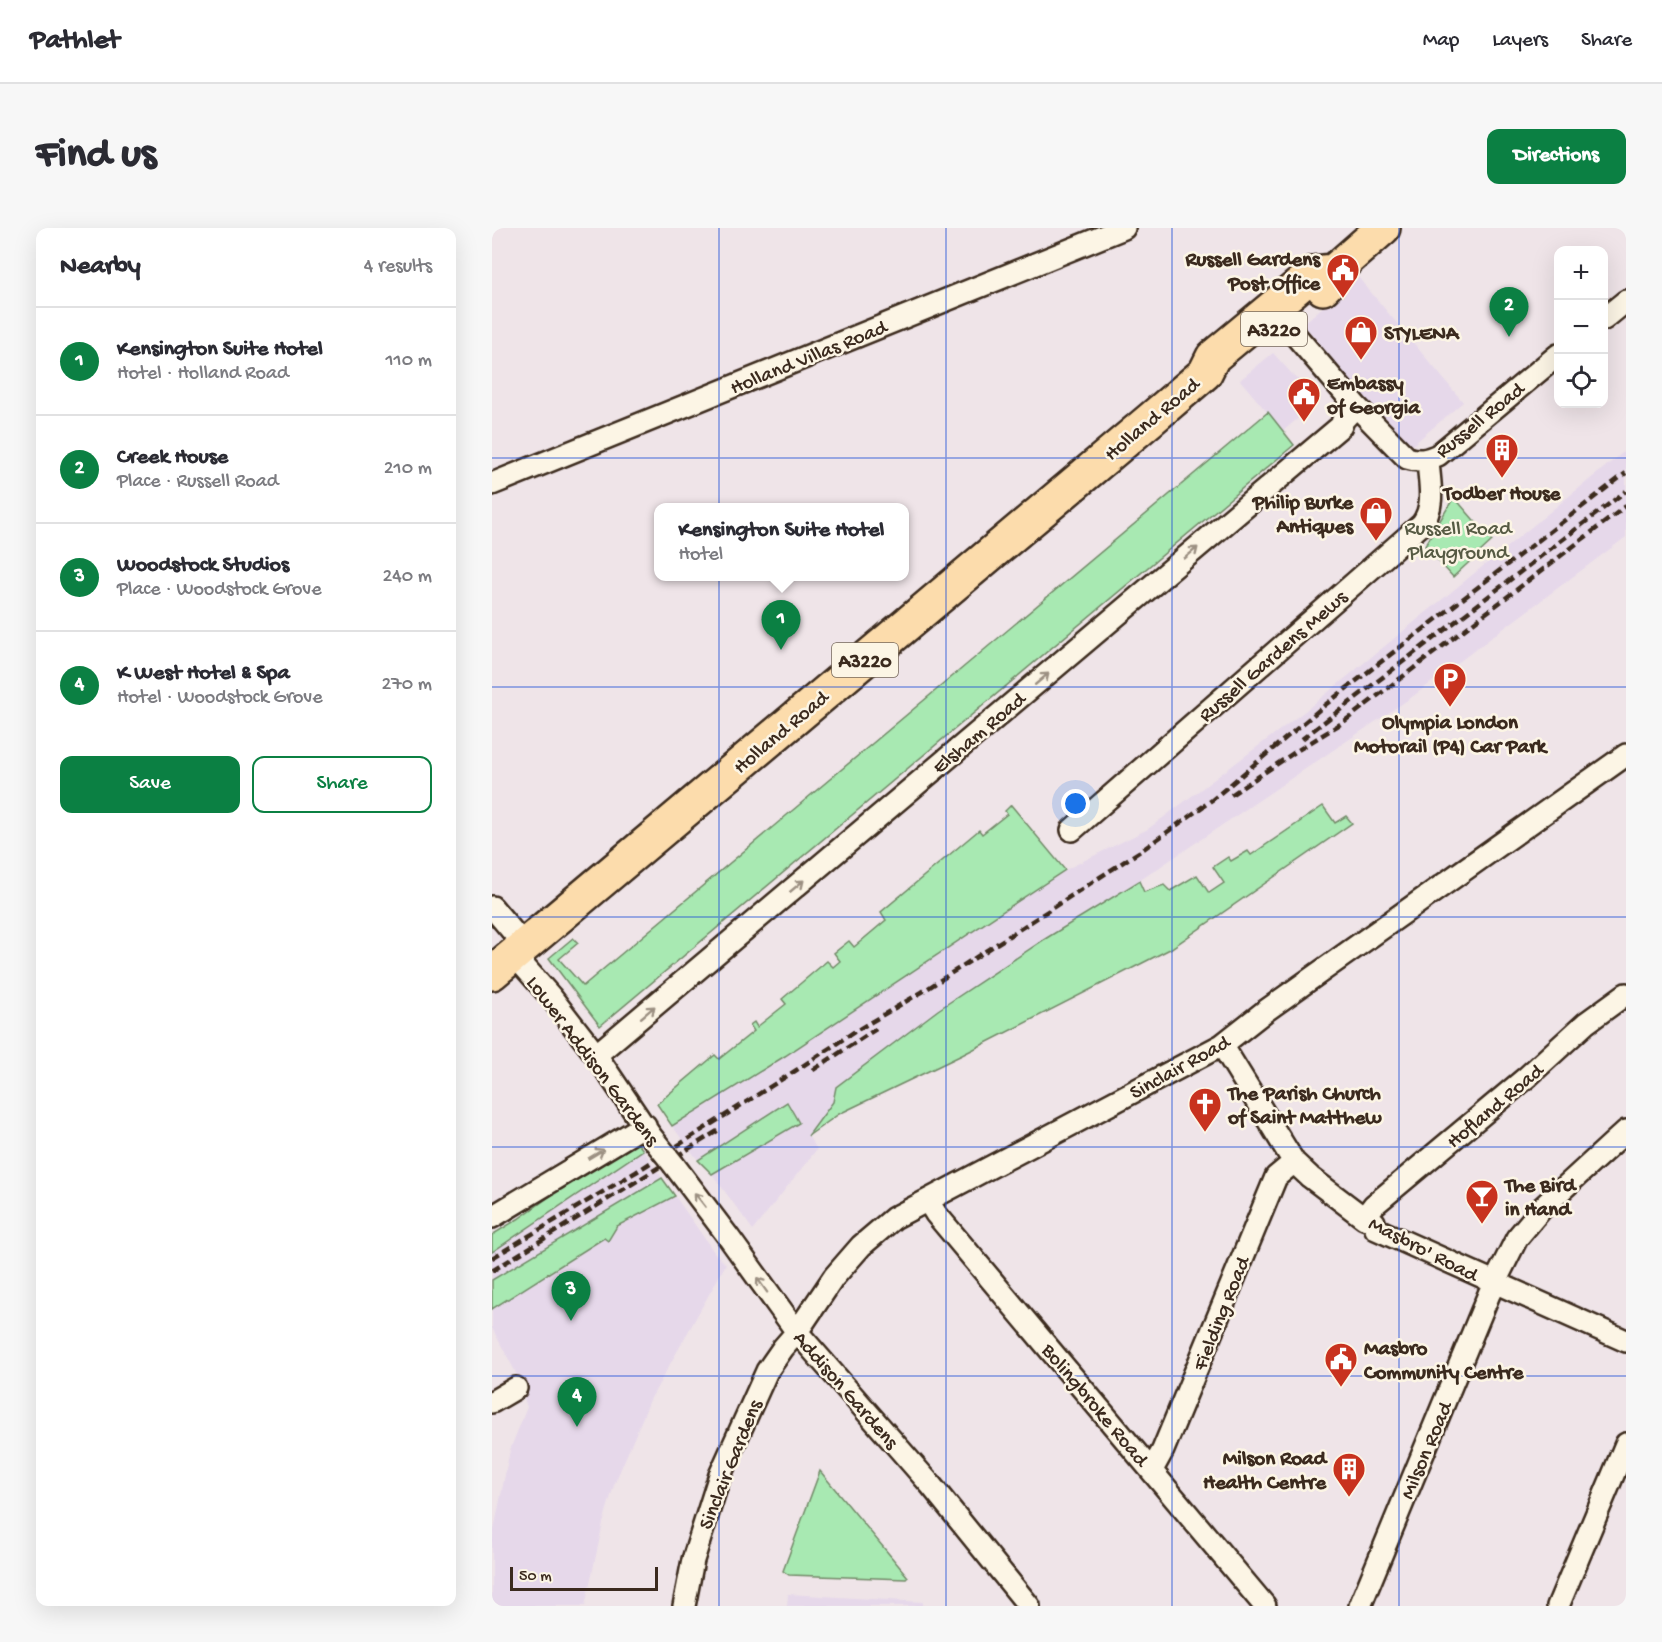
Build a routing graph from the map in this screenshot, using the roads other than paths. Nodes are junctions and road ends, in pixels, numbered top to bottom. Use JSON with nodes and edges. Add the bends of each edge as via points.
{"nodes":[{"id":1,"x":1124,"y":228,"type":"edge"},
{"id":2,"x":1383,"y":228,"type":"edge"},
{"id":3,"x":1334,"y":271,"type":"junction"},
{"id":4,"x":1626,"y":301,"type":"edge"},
{"id":5,"x":1608,"y":316,"type":"edge"},
{"id":6,"x":1283,"y":321,"type":"junction"},
{"id":7,"x":1554,"y":358,"type":"edge"},
{"id":8,"x":1205,"y":373,"type":"junction"},
{"id":9,"x":1356,"y":406,"type":"junction"},
{"id":10,"x":1428,"y":460,"type":"junction"},
{"id":11,"x":492,"y":484,"type":"edge"},
{"id":12,"x":1624,"y":761,"type":"edge"},
{"id":13,"x":1072,"y":830,"type":"dead end"},
{"id":14,"x":492,"y":907,"type":"edge"},
{"id":15,"x":510,"y":958,"type":"edge"},
{"id":16,"x":1626,"y":994,"type":"edge"},
{"id":17,"x":1222,"y":1046,"type":"junction"},
{"id":18,"x":596,"y":1055,"type":"junction"},
{"id":19,"x":647,"y":1130,"type":"junction"},
{"id":20,"x":1624,"y":1137,"type":"edge"},
{"id":21,"x":1294,"y":1162,"type":"junction"},
{"id":22,"x":674,"y":1165,"type":"joint"},
{"id":23,"x":928,"y":1201,"type":"junction"},
{"id":24,"x":492,"y":1217,"type":"edge"},
{"id":25,"x":1364,"y":1218,"type":"junction"},
{"id":26,"x":1494,"y":1282,"type":"junction"},
{"id":27,"x":797,"y":1332,"type":"junction"},
{"id":28,"x":1626,"y":1341,"type":"edge"},
{"id":29,"x":516,"y":1388,"type":"dead end"},
{"id":30,"x":492,"y":1402,"type":"edge"},
{"id":31,"x":1626,"y":1444,"type":"edge"},
{"id":32,"x":1152,"y":1470,"type":"junction"},
{"id":33,"x":684,"y":1606,"type":"edge"},
{"id":34,"x":1029,"y":1606,"type":"edge"},
{"id":35,"x":1266,"y":1606,"type":"edge"},
{"id":36,"x":1360,"y":1606,"type":"edge"},
{"id":37,"x":1558,"y":1606,"type":"edge"}],
"edges":[{"from":1,"to":11,"type":"street","name":"Holland Villas Road"},
{"from":2,"to":3,"type":"highway","name":"Holland Road","number":"A3220"},
{"from":3,"to":6,"type":"highway","name":"Holland Road","number":"A3220","via":[[1329,282]]},
{"from":3,"to":8,"type":"highway","name":"Holland Road","number":"A3220","via":[[1314,273],[1213,357]]},
{"from":4,"to":5,"type":"street"},
{"from":6,"to":8,"type":"highway","name":"Holland Road","number":"A3220","via":[[1227,370]]},
{"from":6,"to":9,"type":"street"},
{"from":7,"to":10,"type":"street","name":"Russell Road"},
{"from":8,"to":15,"type":"highway","name":"Holland Road","number":"A3220"},
{"from":9,"to":10,"type":"street","via":[[1407,458]]},
{"from":18,"to":9,"type":"street","name":"Elsham Road","one_way":true,"via":[[1324,441]]},
{"from":10,"to":13,"type":"street","name":"Russell Gardens Mews","via":[[1431,504],[1422,524]]},
{"from":12,"to":17,"type":"street","name":"Sinclair Road","via":[[1264,1012]]},
{"from":14,"to":15,"type":"street","name":"Lower Addison Gardens"},
{"from":15,"to":18,"type":"street","name":"Lower Addison Gardens","via":[[551,998]]},
{"from":16,"to":25,"type":"street","name":"Hofland Road","via":[[1586,1023],[1374,1205]]},
{"from":17,"to":21,"type":"street","name":"Masbro' Road"},
{"from":17,"to":23,"type":"street","name":"Sinclair Road"},
{"from":18,"to":19,"type":"street","name":"Lower Addison Gardens"},
{"from":19,"to":22,"type":"street","name":"Lower Addison Gardens","bridge":true},
{"from":24,"to":19,"type":"street","one_way":true,"via":[[548,1182]]},
{"from":20,"to":26,"type":"street","name":"Milson Road","via":[[1523,1229]]},
{"from":21,"to":25,"type":"street","name":"Masbro' Road"},
{"from":21,"to":32,"type":"street","name":"Fielding Road","via":[[1276,1178]]},
{"from":27,"to":22,"type":"street","name":"Addison Gardens","one_way":true},
{"from":23,"to":27,"type":"street","name":"Sinclair Road","via":[[894,1218],[861,1246],[834,1277]]},
{"from":23,"to":32,"type":"street","name":"Bolingbroke Road"},
{"from":25,"to":26,"type":"street","name":"Masbro' Road","via":[[1374,1222],[1376,1228]]},
{"from":26,"to":28,"type":"street","name":"Masbro' Road"},
{"from":26,"to":36,"type":"street","name":"Milson Road"},
{"from":27,"to":33,"type":"street","name":"Sinclair Gardens","via":[[767,1371],[720,1475],[693,1560]]},
{"from":27,"to":34,"type":"street","name":"Addison Gardens","via":[[930,1484]]},
{"from":29,"to":30,"type":"street"},
{"from":31,"to":37,"type":"street"},
{"from":32,"to":35,"type":"street","name":"Bolingbroke Road"}]}
